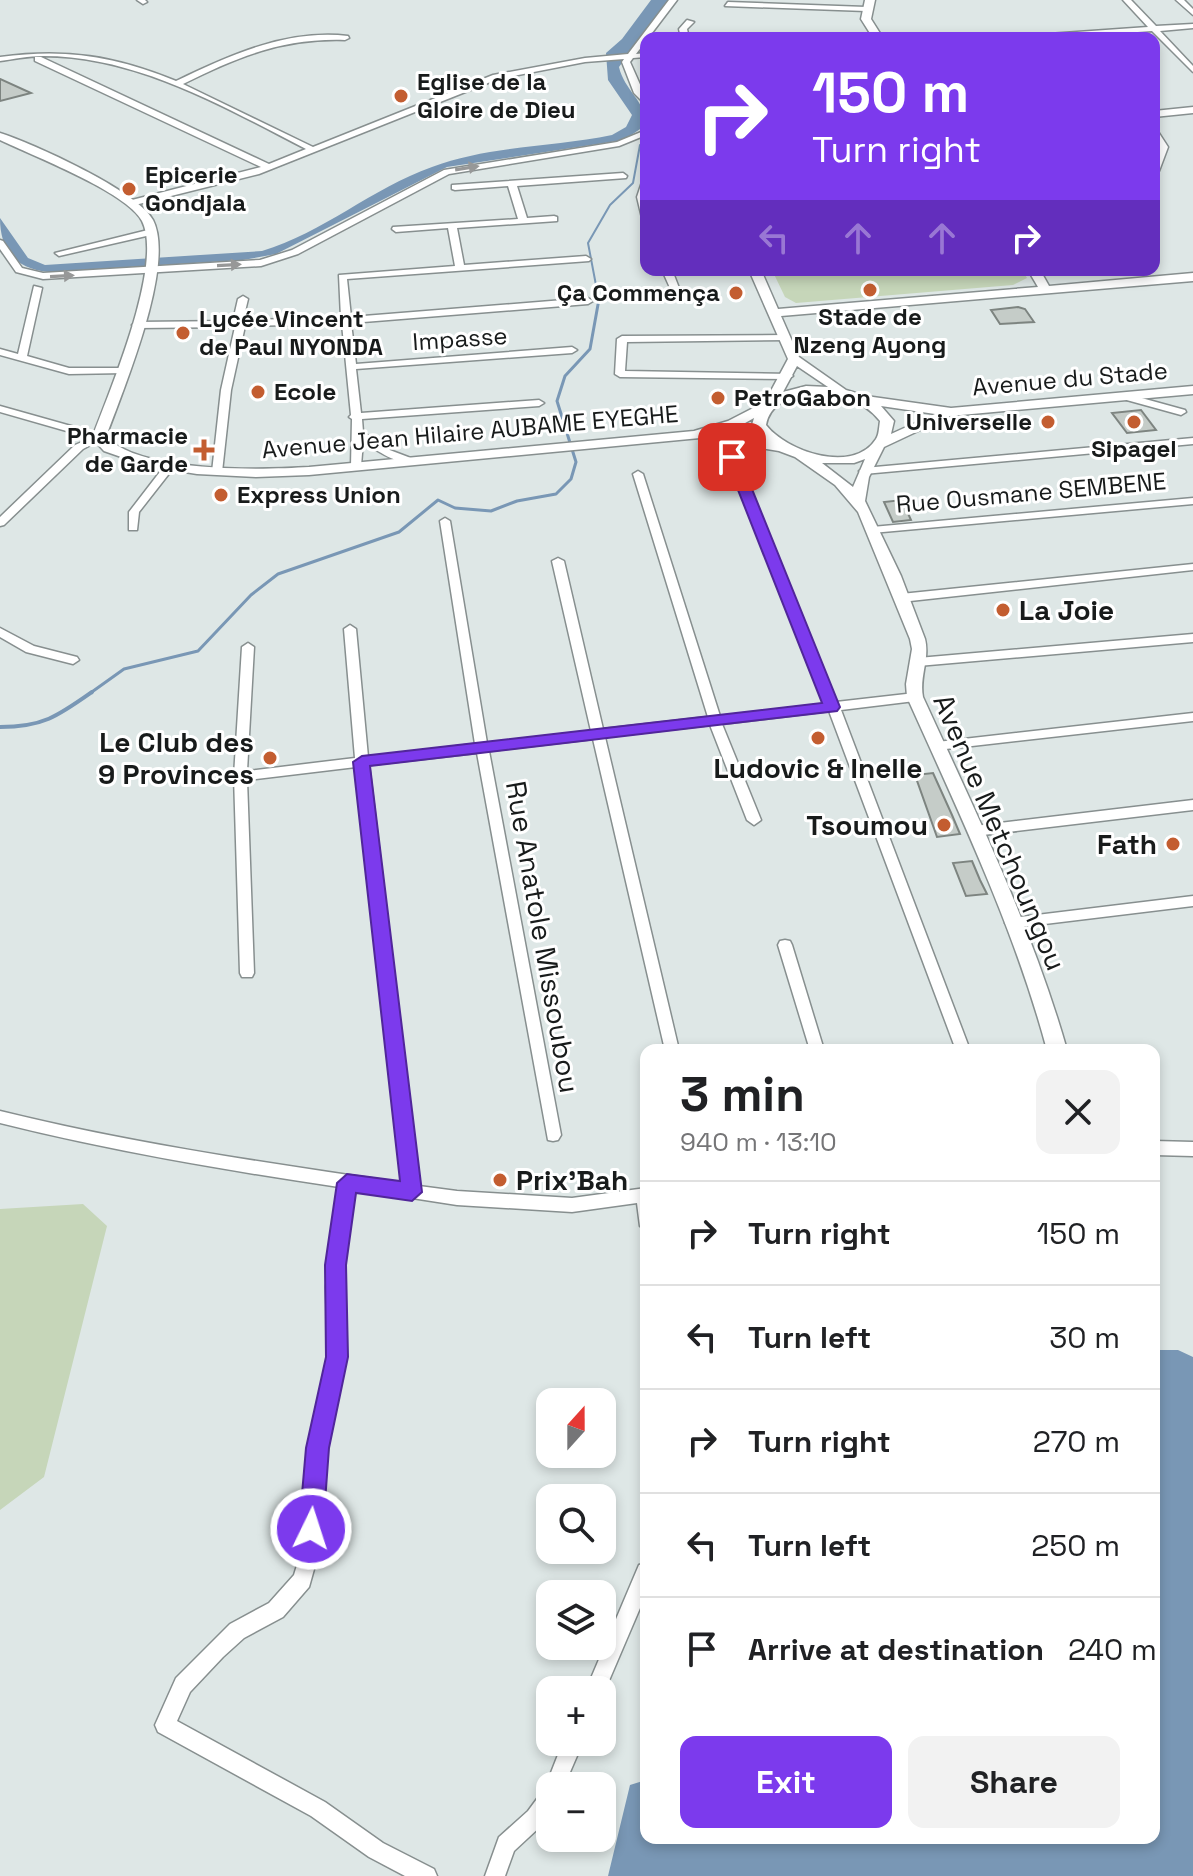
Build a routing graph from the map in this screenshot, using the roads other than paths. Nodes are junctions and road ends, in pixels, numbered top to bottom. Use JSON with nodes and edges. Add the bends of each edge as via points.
{"nodes":[{"id":1,"x":673,"y":0,"type":"edge"},
{"id":2,"x":1127,"y":0,"type":"edge"},
{"id":3,"x":1180,"y":0,"type":"edge"},
{"id":4,"x":728,"y":4,"type":"dead end"},
{"id":5,"x":868,"y":5,"type":"edge"},
{"id":6,"x":1193,"y":13,"type":"edge"},
{"id":7,"x":690,"y":22,"type":"dead end"},
{"id":8,"x":1193,"y":26,"type":"edge"},
{"id":9,"x":1157,"y":29,"type":"junction"},
{"id":10,"x":647,"y":32,"type":"edge"},
{"id":11,"x":684,"y":32,"type":"edge"},
{"id":12,"x":874,"y":32,"type":"edge"},
{"id":13,"x":1117,"y":32,"type":"edge"},
{"id":14,"x":1160,"y":32,"type":"edge"},
{"id":15,"x":1160,"y":32,"type":"edge"},
{"id":16,"x":345,"y":38,"type":"dead end"},
{"id":17,"x":640,"y":41,"type":"edge"},
{"id":18,"x":640,"y":55,"type":"edge"},
{"id":19,"x":35,"y":56,"type":"junction"},
{"id":20,"x":628,"y":56,"type":"junction"},
{"id":21,"x":0,"y":59,"type":"edge"},
{"id":22,"x":1193,"y":70,"type":"edge"},
{"id":23,"x":178,"y":83,"type":"junction"},
{"id":24,"x":640,"y":93,"type":"edge"},
{"id":25,"x":1193,"y":110,"type":"edge"},
{"id":26,"x":1160,"y":113,"type":"edge"},
{"id":27,"x":640,"y":135,"type":"edge"},
{"id":28,"x":0,"y":136,"type":"edge"},
{"id":29,"x":313,"y":150,"type":"junction"},
{"id":30,"x":268,"y":167,"type":"junction"},
{"id":31,"x":623,"y":176,"type":"dead end"},
{"id":32,"x":512,"y":184,"type":"junction"},
{"id":33,"x":455,"y":187,"type":"dead end"},
{"id":34,"x":131,"y":203,"type":"junction"},
{"id":35,"x":554,"y":219,"type":"dead end"},
{"id":36,"x":523,"y":221,"type":"junction"},
{"id":37,"x":452,"y":226,"type":"junction"},
{"id":38,"x":396,"y":229,"type":"dead end"},
{"id":39,"x":152,"y":232,"type":"junction"},
{"id":40,"x":0,"y":243,"type":"edge"},
{"id":41,"x":59,"y":253,"type":"dead end"},
{"id":42,"x":586,"y":259,"type":"dead end"},
{"id":43,"x":151,"y":265,"type":"junction"},
{"id":44,"x":460,"y":268,"type":"junction"},
{"id":45,"x":669,"y":276,"type":"edge"},
{"id":46,"x":758,"y":276,"type":"edge"},
{"id":47,"x":1037,"y":276,"type":"edge"},
{"id":48,"x":1193,"y":277,"type":"edge"},
{"id":49,"x":37,"y":288,"type":"dead end"},
{"id":50,"x":674,"y":288,"type":"dead end"},
{"id":51,"x":1045,"y":289,"type":"junction"},
{"id":52,"x":243,"y":299,"type":"dead end"},
{"id":53,"x":588,"y":301,"type":"dead end"},
{"id":54,"x":775,"y":313,"type":"junction"},
{"id":55,"x":345,"y":321,"type":"junction"},
{"id":56,"x":239,"y":324,"type":"junction"},
{"id":57,"x":137,"y":325,"type":"junction"},
{"id":58,"x":785,"y":338,"type":"junction"},
{"id":59,"x":572,"y":350,"type":"dead end"},
{"id":60,"x":0,"y":352,"type":"edge"},
{"id":61,"x":22,"y":358,"type":"junction"},
{"id":62,"x":794,"y":359,"type":"junction"},
{"id":63,"x":350,"y":367,"type":"junction"},
{"id":64,"x":122,"y":371,"type":"junction"},
{"id":65,"x":788,"y":376,"type":"junction"},
{"id":66,"x":846,"y":393,"type":"junction"},
{"id":67,"x":1185,"y":393,"type":"edge"},
{"id":68,"x":1127,"y":397,"type":"junction"},
{"id":69,"x":866,"y":400,"type":"junction"},
{"id":70,"x":539,"y":403,"type":"dead end"},
{"id":71,"x":770,"y":403,"type":"junction"},
{"id":72,"x":0,"y":409,"type":"edge"},
{"id":73,"x":951,"y":412,"type":"junction"},
{"id":74,"x":1181,"y":412,"type":"junction"},
{"id":75,"x":354,"y":417,"type":"junction"},
{"id":76,"x":1193,"y":420,"type":"edge"},
{"id":77,"x":358,"y":433,"type":"junction"},
{"id":78,"x":695,"y":435,"type":"junction"},
{"id":79,"x":99,"y":438,"type":"junction"},
{"id":80,"x":1193,"y":441,"type":"edge"},
{"id":81,"x":880,"y":446,"type":"junction"},
{"id":82,"x":786,"y":451,"type":"junction"},
{"id":83,"x":732,"y":457,"type":"dead end"},
{"id":84,"x":801,"y":457,"type":"junction"},
{"id":85,"x":412,"y":462,"type":"junction"},
{"id":86,"x":170,"y":466,"type":"junction"},
{"id":87,"x":356,"y":466,"type":"junction"},
{"id":88,"x":864,"y":471,"type":"junction"},
{"id":89,"x":217,"y":472,"type":"junction"},
{"id":90,"x":638,"y":474,"type":"dead end"},
{"id":91,"x":858,"y":501,"type":"junction"},
{"id":92,"x":1193,"y":501,"type":"edge"},
{"id":93,"x":445,"y":521,"type":"dead end"},
{"id":94,"x":0,"y":523,"type":"edge"},
{"id":95,"x":133,"y":528,"type":"dead end"},
{"id":96,"x":872,"y":530,"type":"junction"},
{"id":97,"x":558,"y":561,"type":"dead end"},
{"id":98,"x":1193,"y":567,"type":"edge"},
{"id":99,"x":901,"y":598,"type":"junction"},
{"id":100,"x":350,"y":629,"type":"dead end"},
{"id":101,"x":0,"y":632,"type":"edge"},
{"id":102,"x":1193,"y":638,"type":"edge"},
{"id":103,"x":248,"y":647,"type":"dead end"},
{"id":104,"x":73,"y":660,"type":"dead end"},
{"id":105,"x":918,"y":662,"type":"junction"},
{"id":106,"x":915,"y":697,"type":"junction"},
{"id":107,"x":833,"y":707,"type":"junction"},
{"id":108,"x":1193,"y":717,"type":"edge"},
{"id":109,"x":715,"y":721,"type":"junction"},
{"id":110,"x":599,"y":734,"type":"junction"},
{"id":111,"x":937,"y":746,"type":"junction"},
{"id":112,"x":482,"y":748,"type":"junction"},
{"id":113,"x":362,"y":762,"type":"junction"},
{"id":114,"x":240,"y":776,"type":"junction"},
{"id":115,"x":1193,"y":805,"type":"edge"},
{"id":116,"x":754,"y":820,"type":"dead end"},
{"id":117,"x":975,"y":831,"type":"junction"},
{"id":118,"x":1193,"y":901,"type":"edge"},
{"id":119,"x":1012,"y":923,"type":"junction"},
{"id":120,"x":785,"y":945,"type":"dead end"},
{"id":121,"x":247,"y":973,"type":"dead end"},
{"id":122,"x":671,"y":1044,"type":"edge"},
{"id":123,"x":815,"y":1044,"type":"edge"},
{"id":124,"x":961,"y":1044,"type":"edge"},
{"id":125,"x":1055,"y":1044,"type":"edge"},
{"id":126,"x":0,"y":1117,"type":"edge"},
{"id":127,"x":553,"y":1135,"type":"dead end"},
{"id":128,"x":1160,"y":1148,"type":"edge"},
{"id":129,"x":1193,"y":1149,"type":"edge"},
{"id":130,"x":347,"y":1183,"type":"junction"},
{"id":131,"x":412,"y":1192,"type":"junction"},
{"id":132,"x":640,"y":1196,"type":"edge"},
{"id":133,"x":640,"y":1586,"type":"edge"},
{"id":134,"x":602,"y":1676,"type":"edge"},
{"id":135,"x":536,"y":1817,"type":"edge"},
{"id":136,"x":427,"y":1876,"type":"edge"},
{"id":137,"x":495,"y":1876,"type":"edge"}],
"edges":[{"from":1,"to":10,"type":"street"},
{"from":2,"to":9,"type":"street"},
{"from":3,"to":6,"type":"street"},
{"from":4,"to":5,"type":"street"},
{"from":5,"to":12,"type":"main road","via":[[867,22]]},
{"from":7,"to":11,"type":"street"},
{"from":8,"to":9,"type":"street"},
{"from":9,"to":13,"type":"street"},
{"from":9,"to":15,"type":"street"},
{"from":14,"to":22,"type":"street"},
{"from":16,"to":23,"type":"street","via":[[277,41]]},
{"from":17,"to":20,"type":"street"},
{"from":18,"to":20,"type":"street"},
{"from":19,"to":21,"type":"street"},
{"from":19,"to":23,"type":"street","via":[[104,59]]},
{"from":19,"to":30,"type":"street"},
{"from":20,"to":24,"type":"street","via":[[628,72]]},
{"from":20,"to":29,"type":"street","via":[[537,67],[482,81]]},
{"from":23,"to":29,"type":"street"},
{"from":25,"to":26,"type":"main road"},
{"from":43,"to":27,"type":"street","one_way":true,"via":[[275,259],[440,175],[619,144]]},
{"from":28,"to":34,"type":"main road"},
{"from":29,"to":30,"type":"street"},
{"from":30,"to":34,"type":"street"},
{"from":31,"to":32,"type":"street"},
{"from":32,"to":33,"type":"street"},
{"from":32,"to":36,"type":"street"},
{"from":34,"to":39,"type":"main road"},
{"from":35,"to":36,"type":"street"},
{"from":36,"to":37,"type":"street"},
{"from":37,"to":38,"type":"street"},
{"from":37,"to":44,"type":"street"},
{"from":39,"to":41,"type":"street"},
{"from":39,"to":43,"type":"main road"},
{"from":40,"to":43,"type":"street","one_way":true,"via":[[19,270],[37,276]]},
{"from":42,"to":44,"type":"street"},
{"from":43,"to":57,"type":"main road"},
{"from":44,"to":55,"type":"street","via":[[342,277]]},
{"from":45,"to":50,"type":"street"},
{"from":46,"to":54,"type":"main road"},
{"from":47,"to":51,"type":"main road"},
{"from":48,"to":51,"type":"main road"},
{"from":49,"to":61,"type":"street"},
{"from":51,"to":54,"type":"main road"},
{"from":52,"to":56,"type":"street"},
{"from":53,"to":55,"type":"street"},
{"from":54,"to":58,"type":"main road"},
{"from":55,"to":56,"type":"street"},
{"from":55,"to":63,"type":"street"},
{"from":56,"to":57,"type":"street"},
{"from":56,"to":89,"type":"street"},
{"from":57,"to":64,"type":"main road"},
{"from":58,"to":62,"type":"main road"},
{"from":58,"to":65,"type":"street","via":[[622,339],[620,374]]},
{"from":59,"to":63,"type":"street","name":"Impasse"},
{"from":60,"to":61,"type":"street"},
{"from":61,"to":64,"type":"street","via":[[69,371]]},
{"from":62,"to":65,"type":"main road"},
{"from":62,"to":66,"type":"main road"},
{"from":63,"to":75,"type":"street"},
{"from":64,"to":79,"type":"main road"},
{"from":65,"to":71,"type":"main road"},
{"from":66,"to":69,"type":"main road"},
{"from":66,"to":71,"type":"main road","via":[[806,390]]},
{"from":67,"to":68,"type":"main road","name":"Avenue du Stade"},
{"from":67,"to":74,"type":"street","via":[[1168,402]]},
{"from":68,"to":73,"type":"main road","name":"Avenue du Stade"},
{"from":68,"to":74,"type":"street"},
{"from":69,"to":73,"type":"main road"},
{"from":69,"to":81,"type":"main road","via":[[887,421]]},
{"from":70,"to":75,"type":"street"},
{"from":71,"to":78,"type":"main road","via":[[733,424]]},
{"from":71,"to":82,"type":"main road","via":[[759,425],[772,444]]},
{"from":72,"to":79,"type":"street"},
{"from":73,"to":81,"type":"main road"},
{"from":74,"to":76,"type":"street"},
{"from":75,"to":77,"type":"street"},
{"from":77,"to":85,"type":"street","via":[[383,451]]},
{"from":77,"to":87,"type":"street"},
{"from":78,"to":82,"type":"main road"},
{"from":78,"to":85,"type":"main road","name":"Avenue Jean Hilaire AUBAME EYEGHE"},
{"from":79,"to":86,"type":"main road","name":"Avenue Jean Hilaire AUBAME EYEGHE","via":[[123,454]]},
{"from":79,"to":94,"type":"street","via":[[79,447]]},
{"from":80,"to":88,"type":"street"},
{"from":81,"to":84,"type":"main road","via":[[843,460]]},
{"from":81,"to":88,"type":"main road"},
{"from":82,"to":84,"type":"main road"},
{"from":83,"to":107,"type":"street"},
{"from":84,"to":91,"type":"main road"},
{"from":85,"to":87,"type":"main road","name":"Avenue Jean Hilaire AUBAME EYEGHE"},
{"from":86,"to":89,"type":"main road","name":"Avenue Jean Hilaire AUBAME EYEGHE"},
{"from":86,"to":95,"type":"street","via":[[134,512]]},
{"from":87,"to":89,"type":"main road","name":"Avenue Jean Hilaire AUBAME EYEGHE"},
{"from":88,"to":91,"type":"main road"},
{"from":90,"to":109,"type":"street"},
{"from":91,"to":96,"type":"main road","name":"Avenue Metchoungou"},
{"from":92,"to":96,"type":"street","name":"Rue Ousmane SEMBENE"},
{"from":93,"to":112,"type":"street","name":"Rue Anatole Missoubou"},
{"from":96,"to":99,"type":"main road","name":"Avenue Metchoungou"},
{"from":97,"to":110,"type":"street"},
{"from":98,"to":99,"type":"street"},
{"from":99,"to":105,"type":"main road","name":"Avenue Metchoungou","via":[[920,647]]},
{"from":100,"to":113,"type":"street"},
{"from":101,"to":104,"type":"street","via":[[30,649]]},
{"from":102,"to":105,"type":"street"},
{"from":103,"to":114,"type":"street"},
{"from":105,"to":106,"type":"main road","name":"Avenue Metchoungou"},
{"from":106,"to":107,"type":"street"},
{"from":106,"to":111,"type":"main road","name":"Avenue Metchoungou"},
{"from":107,"to":109,"type":"street"},
{"from":107,"to":124,"type":"street"},
{"from":108,"to":111,"type":"street"},
{"from":109,"to":110,"type":"street"},
{"from":109,"to":116,"type":"street"},
{"from":110,"to":112,"type":"street"},
{"from":110,"to":122,"type":"street"},
{"from":111,"to":117,"type":"main road","name":"Avenue Metchoungou"},
{"from":112,"to":113,"type":"street"},
{"from":112,"to":127,"type":"street","name":"Rue Anatole Missoubou"},
{"from":113,"to":114,"type":"street"},
{"from":113,"to":131,"type":"street"},
{"from":114,"to":121,"type":"street"},
{"from":115,"to":117,"type":"street"},
{"from":117,"to":119,"type":"main road","name":"Avenue Metchoungou"},
{"from":118,"to":119,"type":"street"},
{"from":119,"to":125,"type":"main road","name":"Avenue Metchoungou"},
{"from":120,"to":123,"type":"street"},
{"from":126,"to":130,"type":"street","via":[[140,1149]]},
{"from":128,"to":129,"type":"street"},
{"from":130,"to":131,"type":"street"},
{"from":130,"to":136,"type":"street","via":[[335,1265],[337,1357],[318,1448],[302,1580],[276,1610],[237,1631],[216,1650],[183,1685],[165,1725]]},
{"from":131,"to":132,"type":"street","via":[[572,1205]]},
{"from":133,"to":134,"type":"street"},
{"from":135,"to":137,"type":"street","via":[[506,1844]]}]}
